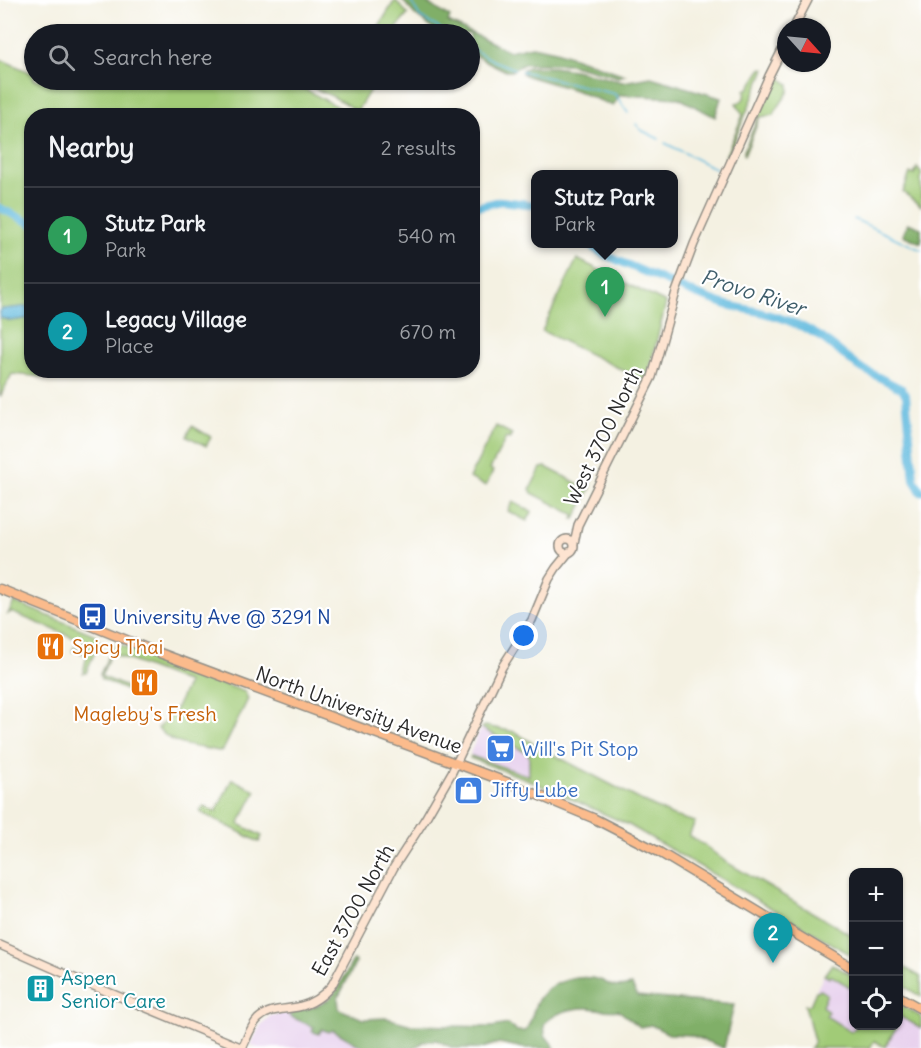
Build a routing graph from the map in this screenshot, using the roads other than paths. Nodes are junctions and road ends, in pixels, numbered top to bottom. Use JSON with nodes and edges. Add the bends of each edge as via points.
{"nodes":[{"id":1,"x":808,"y":0,"type":"edge"},
{"id":2,"x":799,"y":18,"type":"edge"},
{"id":3,"x":777,"y":59,"type":"edge"},
{"id":4,"x":578,"y":525,"type":"junction"},
{"id":5,"x":565,"y":539,"type":"junction"},
{"id":6,"x":574,"y":543,"type":"junction"},
{"id":7,"x":560,"y":548,"type":"junction"},
{"id":8,"x":569,"y":552,"type":"junction"},
{"id":9,"x":556,"y":567,"type":"junction"},
{"id":10,"x":0,"y":589,"type":"edge"},
{"id":11,"x":456,"y":764,"type":"junction"},
{"id":12,"x":0,"y":945,"type":"edge"},
{"id":13,"x":849,"y":966,"type":"edge"},
{"id":14,"x":903,"y":999,"type":"edge"},
{"id":15,"x":921,"y":1009,"type":"edge"},
{"id":16,"x":242,"y":1048,"type":"edge"}],
"edges":[{"from":1,"to":2,"type":"main road"},
{"from":3,"to":4,"type":"main road","name":"West 3700 North","via":[[681,275],[652,377]]},
{"from":4,"to":5,"type":"main road","name":"West 3700 North"},
{"from":4,"to":6,"type":"main road","name":"West 3700 North"},
{"from":5,"to":6,"type":"main road"},
{"from":5,"to":7,"type":"main road"},
{"from":6,"to":8,"type":"main road"},
{"from":7,"to":8,"type":"main road"},
{"from":7,"to":9,"type":"main road"},
{"from":8,"to":9,"type":"main road"},
{"from":9,"to":11,"type":"main road","name":"East 3700 North"},
{"from":10,"to":11,"type":"highway","name":"North University Avenue","via":[[168,657]]},
{"from":11,"to":13,"type":"highway","name":"North University Avenue","via":[[620,831]]},
{"from":11,"to":16,"type":"main road","name":"East 3700 North","via":[[394,867],[332,985],[306,1005],[276,1009],[264,1015]]},
{"from":12,"to":16,"type":"main road"},
{"from":14,"to":15,"type":"highway"}]}
